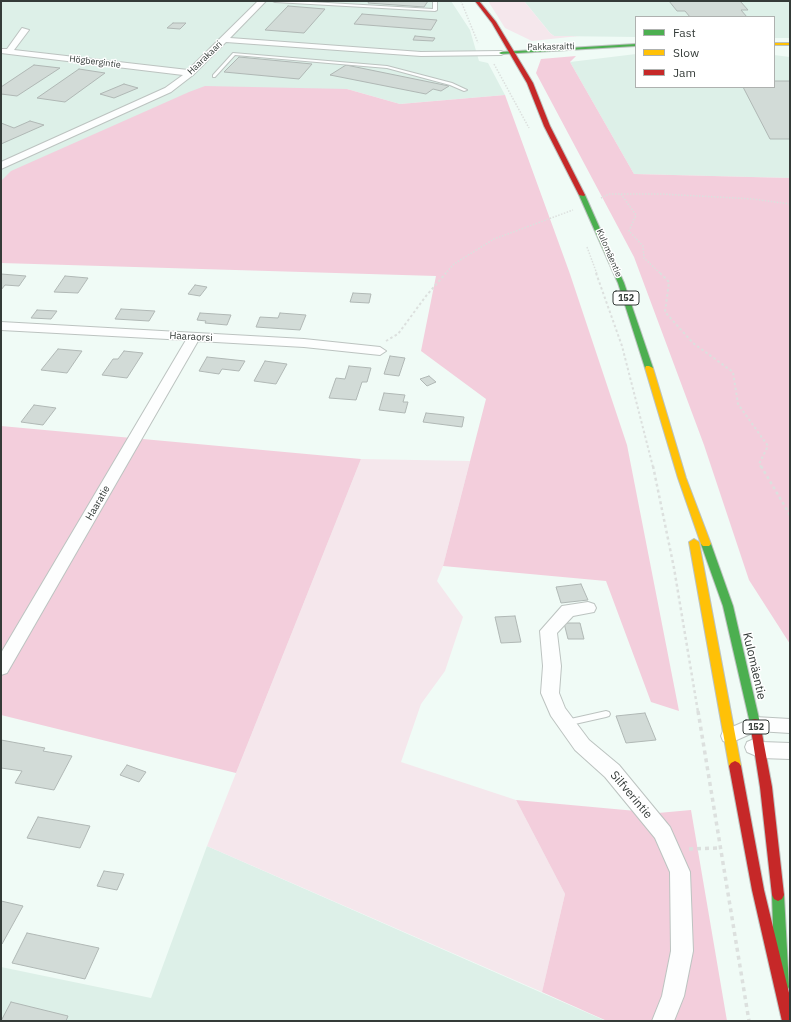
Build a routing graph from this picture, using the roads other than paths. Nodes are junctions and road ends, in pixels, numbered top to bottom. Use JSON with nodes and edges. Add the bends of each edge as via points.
{"nodes":[{"id":1,"x":262,"y":1,"type":"edge"},
{"id":2,"x":275,"y":1,"type":"edge"},
{"id":3,"x":365,"y":1,"type":"edge"},
{"id":4,"x":435,"y":1,"type":"edge"},
{"id":5,"x":475,"y":1,"type":"edge"},
{"id":6,"x":361,"y":6,"type":"junction"},
{"id":7,"x":25,"y":30,"type":"dead end"},
{"id":8,"x":224,"y":40,"type":"junction"},
{"id":9,"x":775,"y":44,"type":"edge"},
{"id":10,"x":790,"y":44,"type":"edge"},
{"id":11,"x":635,"y":45,"type":"edge"},
{"id":12,"x":511,"y":50,"type":"junction"},
{"id":13,"x":5,"y":51,"type":"edge"},
{"id":14,"x":501,"y":54,"type":"junction"},
{"id":15,"x":190,"y":72,"type":"junction"},
{"id":16,"x":214,"y":76,"type":"dead end"},
{"id":17,"x":521,"y":87,"type":"dead end"},
{"id":18,"x":465,"y":90,"type":"dead end"},
{"id":19,"x":547,"y":126,"type":"junction"},
{"id":20,"x":1,"y":166,"type":"edge"},
{"id":21,"x":1,"y":326,"type":"edge"},
{"id":22,"x":192,"y":338,"type":"junction"},
{"id":23,"x":375,"y":351,"type":"road end"},
{"id":24,"x":682,"y":478,"type":"junction"},
{"id":25,"x":588,"y":608,"type":"dead end"},
{"id":26,"x":1,"y":668,"type":"edge"},
{"id":27,"x":606,"y":714,"type":"dead end"},
{"id":28,"x":566,"y":723,"type":"junction"},
{"id":29,"x":755,"y":724,"type":"junction"},
{"id":30,"x":790,"y":726,"type":"edge"},
{"id":31,"x":730,"y":736,"type":"junction"},
{"id":32,"x":760,"y":750,"type":"junction"},
{"id":33,"x":790,"y":751,"type":"edge"},
{"id":34,"x":782,"y":987,"type":"junction"},
{"id":35,"x":663,"y":1021,"type":"edge"},
{"id":36,"x":789,"y":1021,"type":"edge"}],
"edges":[{"from":1,"to":8,"type":"street"},
{"from":2,"to":6,"type":"lane"},
{"from":3,"to":6,"type":"lane"},
{"from":4,"to":6,"type":"lane","via":[[435,10]]},
{"from":5,"to":12,"type":"main road","name":"Kulomäentie","number":"152","via":[[494,23]]},
{"from":5,"to":14,"type":"main road","name":"Kulomäentie","number":"152"},
{"from":7,"to":13,"type":"street"},
{"from":8,"to":14,"type":"street","name":"Haarakaari","via":[[392,53]]},
{"from":8,"to":15,"type":"street","name":"Haarakaari"},
{"from":9,"to":10,"type":"main road"},
{"from":11,"to":12,"type":"main road","name":"Pakkasraitti"},
{"from":12,"to":14,"type":"main road","name":"Pakkasraitti"},
{"from":12,"to":19,"type":"main road","name":"Kulomäentie","number":"152","via":[[530,83]]},
{"from":13,"to":15,"type":"street","name":"Högbergintie"},
{"from":15,"to":20,"type":"street","name":"Haarakaari","via":[[168,90]]},
{"from":16,"to":18,"type":"lane","via":[[234,54],[387,67]]},
{"from":17,"to":19,"type":"main road","name":"Kulomäentie","number":"152"},
{"from":19,"to":24,"type":"main road","name":"Kulomäentie","number":"152","via":[[593,216],[621,283],[638,330]]},
{"from":21,"to":22,"type":"street","name":"Haaraorsi"},
{"from":22,"to":23,"type":"street","name":"Haaraorsi","via":[[304,343]]},
{"from":22,"to":26,"type":"street","name":"Haaratie"},
{"from":24,"to":29,"type":"main road","name":"Kulomäentie","number":"152","via":[[728,606]]},
{"from":24,"to":31,"type":"main road","name":"Kulomäentie","number":"152"},
{"from":25,"to":28,"type":"street","name":"Silfverintie","via":[[568,610],[548,631],[552,666],[550,693],[557,712]]},
{"from":27,"to":28,"type":"lane"},
{"from":28,"to":35,"type":"street","name":"Silfverintie","via":[[582,745],[612,771],[663,833],[680,872],[682,951],[673,996]]},
{"from":29,"to":30,"type":"street"},
{"from":29,"to":31,"type":"street"},
{"from":29,"to":32,"type":"main road","name":"Kulomäentie","number":"152"},
{"from":31,"to":32,"type":"street"},
{"from":31,"to":34,"type":"main road","name":"Kulomäentie","number":"152","via":[[758,890]]},
{"from":32,"to":33,"type":"street"},
{"from":32,"to":34,"type":"main road","name":"Kulomäentie","number":"152","via":[[778,889]]},
{"from":34,"to":36,"type":"main road","name":"Kulomäentie","number":"152"}]}
